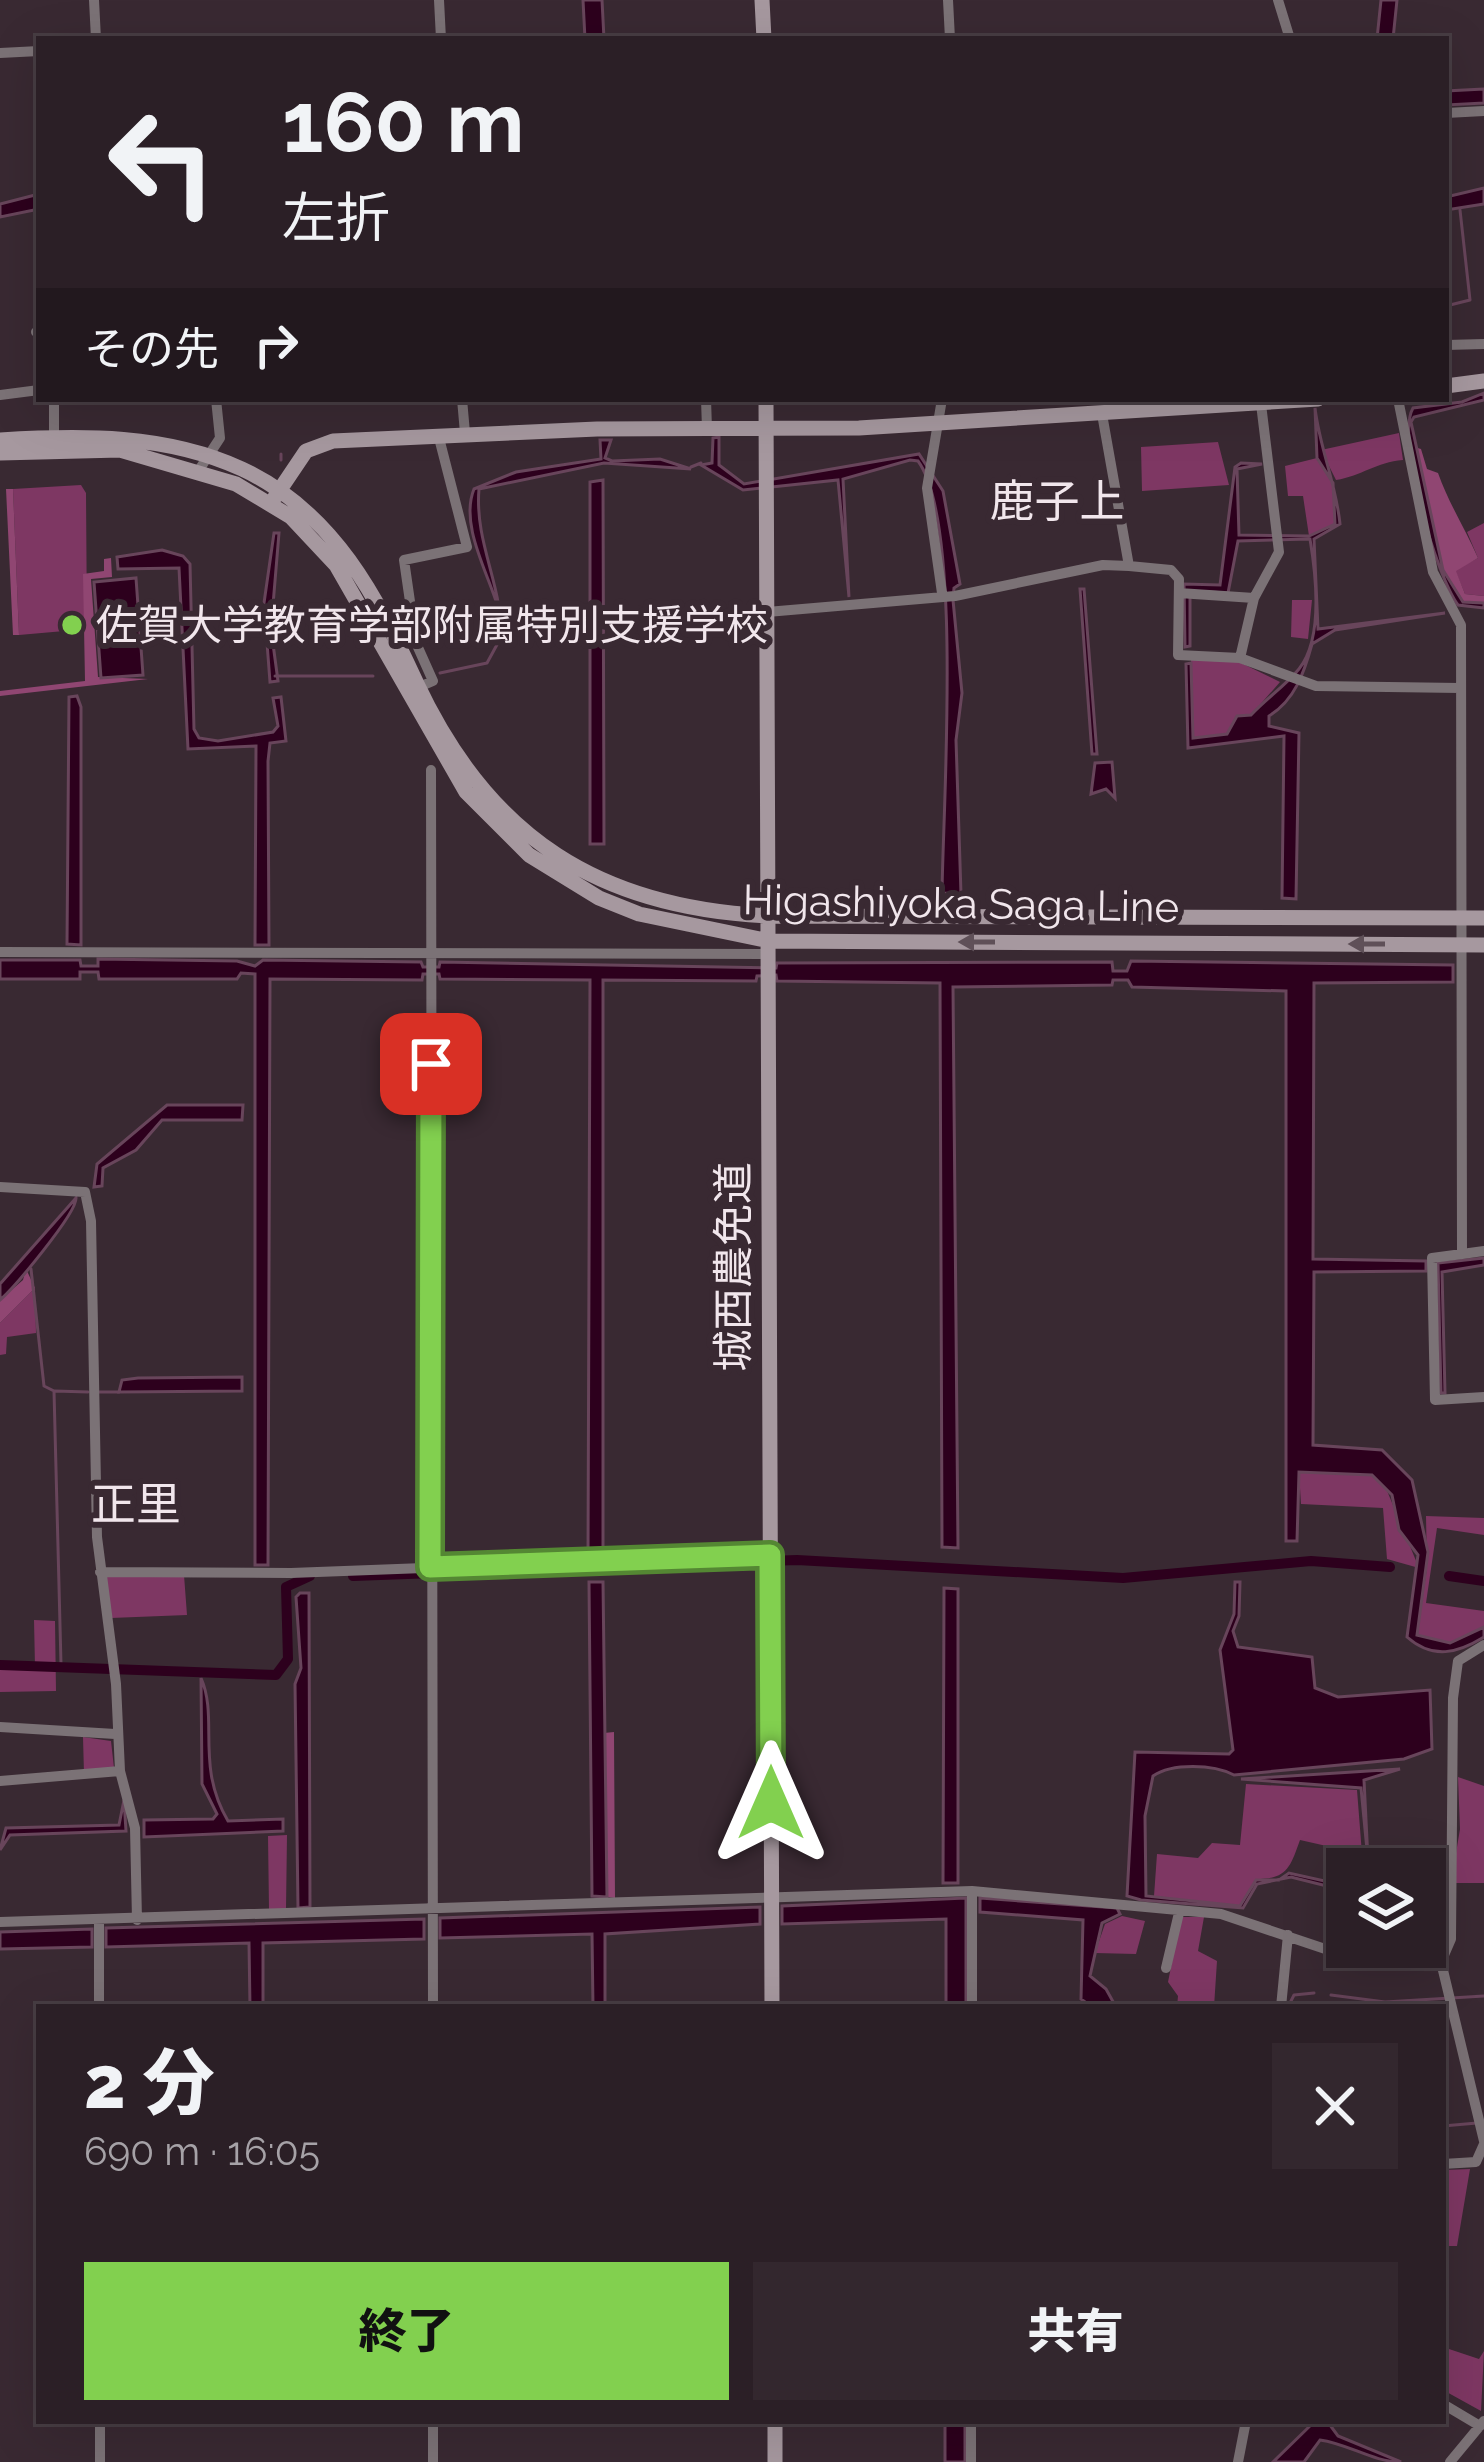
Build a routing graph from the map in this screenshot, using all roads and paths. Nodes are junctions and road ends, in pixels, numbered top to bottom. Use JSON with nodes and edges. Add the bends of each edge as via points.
{"nodes":[{"id":1,"x":94,"y":0,"type":"edge"},
{"id":2,"x":439,"y":0,"type":"edge"},
{"id":3,"x":762,"y":0,"type":"edge"},
{"id":4,"x":948,"y":0,"type":"edge"},
{"id":5,"x":1279,"y":0,"type":"edge"},
{"id":6,"x":96,"y":36,"type":"edge"},
{"id":7,"x":441,"y":36,"type":"edge"},
{"id":8,"x":764,"y":36,"type":"edge"},
{"id":9,"x":950,"y":36,"type":"edge"},
{"id":10,"x":1289,"y":36,"type":"edge"},
{"id":11,"x":36,"y":52,"type":"edge"},
{"id":12,"x":0,"y":53,"type":"edge"},
{"id":13,"x":1484,"y":111,"type":"edge"},
{"id":14,"x":1449,"y":113,"type":"edge"},
{"id":15,"x":1484,"y":344,"type":"edge"},
{"id":16,"x":1449,"y":345,"type":"edge"},
{"id":17,"x":1484,"y":381,"type":"edge"},
{"id":18,"x":1449,"y":386,"type":"edge"},
{"id":19,"x":36,"y":390,"type":"edge"},
{"id":20,"x":0,"y":395,"type":"edge"},
{"id":21,"x":54,"y":402,"type":"edge"},
{"id":22,"x":216,"y":402,"type":"edge"},
{"id":23,"x":462,"y":402,"type":"edge"},
{"id":24,"x":706,"y":402,"type":"edge"},
{"id":25,"x":766,"y":402,"type":"edge"},
{"id":26,"x":942,"y":402,"type":"edge"},
{"id":27,"x":1284,"y":402,"type":"edge"},
{"id":28,"x":1398,"y":402,"type":"edge"},
{"id":29,"x":1261,"y":404,"type":"junction"},
{"id":30,"x":1141,"y":405,"type":"edge"},
{"id":31,"x":1098,"y":409,"type":"edge"},
{"id":32,"x":938,"y":423,"type":"junction"},
{"id":33,"x":707,"y":429,"type":"junction"},
{"id":34,"x":766,"y":429,"type":"junction"},
{"id":35,"x":465,"y":433,"type":"junction"},
{"id":36,"x":438,"y":434,"type":"junction"},
{"id":37,"x":54,"y":436,"type":"junction"},
{"id":38,"x":0,"y":440,"type":"edge"},
{"id":39,"x":0,"y":453,"type":"edge"},
{"id":40,"x":204,"y":464,"type":"junction"},
{"id":41,"x":274,"y":498,"type":"junction"},
{"id":42,"x":1129,"y":566,"type":"junction"},
{"id":43,"x":1184,"y":594,"type":"junction"},
{"id":44,"x":948,"y":595,"type":"junction"},
{"id":45,"x":1254,"y":598,"type":"junction"},
{"id":46,"x":766,"y":612,"type":"junction"},
{"id":47,"x":1240,"y":658,"type":"junction"},
{"id":48,"x":419,"y":687,"type":"junction"},
{"id":49,"x":1460,"y":688,"type":"junction"},
{"id":50,"x":431,"y":770,"type":"dead end"},
{"id":51,"x":769,"y":916,"type":"junction"},
{"id":52,"x":1462,"y":918,"type":"junction"},
{"id":53,"x":1484,"y":918,"type":"edge"},
{"id":54,"x":1462,"y":945,"type":"junction"},
{"id":55,"x":1484,"y":945,"type":"edge"},
{"id":56,"x":0,"y":952,"type":"edge"},
{"id":57,"x":769,"y":960,"type":"junction"},
{"id":58,"x":431,"y":964,"type":"junction"},
{"id":59,"x":0,"y":1187,"type":"edge"},
{"id":60,"x":1484,"y":1251,"type":"edge"},
{"id":61,"x":1462,"y":1254,"type":"junction"},
{"id":62,"x":1484,"y":1397,"type":"edge"},
{"id":63,"x":770,"y":1562,"type":"junction"},
{"id":64,"x":100,"y":1572,"type":"junction"},
{"id":65,"x":430,"y":1574,"type":"junction"},
{"id":66,"x":1484,"y":1645,"type":"edge"},
{"id":67,"x":0,"y":1727,"type":"edge"},
{"id":68,"x":116,"y":1734,"type":"junction"},
{"id":69,"x":120,"y":1771,"type":"junction"},
{"id":70,"x":0,"y":1780,"type":"edge"},
{"id":71,"x":972,"y":1891,"type":"junction"},
{"id":72,"x":771,"y":1897,"type":"junction"},
{"id":73,"x":432,"y":1910,"type":"junction"},
{"id":74,"x":1179,"y":1913,"type":"junction"},
{"id":75,"x":137,"y":1920,"type":"junction"},
{"id":76,"x":0,"y":1922,"type":"edge"},
{"id":77,"x":99,"y":1922,"type":"junction"},
{"id":78,"x":1288,"y":1935,"type":"junction"},
{"id":79,"x":1326,"y":1948,"type":"edge"},
{"id":80,"x":1446,"y":1950,"type":"edge"},
{"id":81,"x":1166,"y":1968,"type":"dead end"},
{"id":82,"x":1442,"y":1968,"type":"edge"},
{"id":83,"x":99,"y":2004,"type":"edge"},
{"id":84,"x":433,"y":2004,"type":"edge"},
{"id":85,"x":772,"y":2004,"type":"edge"},
{"id":86,"x":972,"y":2004,"type":"edge"},
{"id":87,"x":1281,"y":2004,"type":"edge"},
{"id":88,"x":1484,"y":2143,"type":"edge"},
{"id":89,"x":1446,"y":2164,"type":"edge"},
{"id":90,"x":1446,"y":2406,"type":"edge"},
{"id":91,"x":100,"y":2424,"type":"edge"},
{"id":92,"x":433,"y":2424,"type":"edge"},
{"id":93,"x":775,"y":2424,"type":"edge"},
{"id":94,"x":971,"y":2424,"type":"edge"},
{"id":95,"x":1245,"y":2424,"type":"edge"},
{"id":96,"x":1482,"y":2424,"type":"edge"},
{"id":97,"x":100,"y":2462,"type":"edge"},
{"id":98,"x":433,"y":2462,"type":"edge"},
{"id":99,"x":775,"y":2462,"type":"edge"},
{"id":100,"x":971,"y":2462,"type":"edge"},
{"id":101,"x":1238,"y":2462,"type":"edge"},
{"id":102,"x":1450,"y":2462,"type":"edge"}],
"edges":[{"from":1,"to":6,"type":"street"},
{"from":2,"to":7,"type":"street"},
{"from":3,"to":8,"type":"main road"},
{"from":4,"to":9,"type":"street"},
{"from":5,"to":10,"type":"street"},
{"from":11,"to":12,"type":"street"},
{"from":13,"to":14,"type":"street"},
{"from":15,"to":16,"type":"street"},
{"from":17,"to":18,"type":"main road"},
{"from":19,"to":20,"type":"street"},
{"from":21,"to":37,"type":"street"},
{"from":22,"to":40,"type":"street","via":[[220,438]]},
{"from":23,"to":35,"type":"street"},
{"from":24,"to":33,"type":"street"},
{"from":25,"to":34,"type":"main road","name":"城西農免道"},
{"from":26,"to":32,"type":"street"},
{"from":27,"to":29,"type":"main road"},
{"from":28,"to":49,"type":"street","via":[[1433,572],[1461,625]]},
{"from":29,"to":30,"type":"main road"},
{"from":29,"to":45,"type":"street","via":[[1277,538],[1274,567]]},
{"from":30,"to":31,"type":"main road"},
{"from":31,"to":32,"type":"main road"},
{"from":31,"to":42,"type":"street"},
{"from":32,"to":34,"type":"main road"},
{"from":32,"to":44,"type":"street","via":[[927,479]]},
{"from":33,"to":34,"type":"main road"},
{"from":33,"to":35,"type":"main road"},
{"from":34,"to":46,"type":"main road","name":"城西農免道"},
{"from":35,"to":36,"type":"main road"},
{"from":36,"to":41,"type":"main road","via":[[333,441],[306,451]]},
{"from":36,"to":48,"type":"street","via":[[467,547],[404,560],[416,644],[434,681]]},
{"from":37,"to":38,"type":"main road","name":"Higashiyoka Saga Line"},
{"from":37,"to":40,"type":"main road","name":"Higashiyoka Saga Line","via":[[101,435]]},
{"from":39,"to":40,"type":"main road","name":"Higashiyoka Saga Line","via":[[121,451]]},
{"from":40,"to":41,"type":"main road","name":"Higashiyoka Saga Line"},
{"from":41,"to":48,"type":"main road","name":"Higashiyoka Saga Line","via":[[349,555]]},
{"from":41,"to":57,"type":"main road","name":"Higashiyoka Saga Line","via":[[336,565],[442,760],[513,841],[562,878],[639,914]]},
{"from":42,"to":43,"type":"street","via":[[1171,570]]},
{"from":42,"to":44,"type":"street"},
{"from":43,"to":45,"type":"street"},
{"from":43,"to":47,"type":"street","via":[[1178,655]]},
{"from":44,"to":46,"type":"street"},
{"from":45,"to":47,"type":"street"},
{"from":46,"to":51,"type":"main road","name":"城西農免道"},
{"from":47,"to":49,"type":"street","via":[[1300,682]]},
{"from":48,"to":51,"type":"main road","name":"Higashiyoka Saga Line","via":[[479,786],[573,865],[644,899]]},
{"from":49,"to":52,"type":"street"},
{"from":50,"to":58,"type":"street"},
{"from":51,"to":52,"type":"main road","name":"Higashiyoka Saga Line"},
{"from":51,"to":57,"type":"main road","name":"城西農免道"},
{"from":52,"to":53,"type":"main road","name":"Higashiyoka Saga Line"},
{"from":52,"to":54,"type":"street"},
{"from":54,"to":55,"type":"main road","name":"Higashiyoka Saga Line"},
{"from":54,"to":57,"type":"main road","name":"Higashiyoka Saga Line","one_way":true},
{"from":54,"to":61,"type":"street"},
{"from":56,"to":58,"type":"street"},
{"from":57,"to":58,"type":"street"},
{"from":57,"to":63,"type":"main road","name":"城西農免道"},
{"from":58,"to":65,"type":"street"},
{"from":59,"to":64,"type":"street","via":[[85,1192]]},
{"from":60,"to":61,"type":"street"},
{"from":61,"to":62,"type":"street","via":[[1432,1267],[1435,1400]]},
{"from":63,"to":65,"type":"street"},
{"from":63,"to":72,"type":"main road","name":"城西農免道"},
{"from":64,"to":65,"type":"street"},
{"from":64,"to":68,"type":"street"},
{"from":65,"to":73,"type":"street"},
{"from":66,"to":80,"type":"street","via":[[1459,1661],[1453,1698]]},
{"from":67,"to":68,"type":"street"},
{"from":68,"to":69,"type":"street"},
{"from":69,"to":70,"type":"street"},
{"from":69,"to":75,"type":"street","via":[[135,1828]]},
{"from":71,"to":72,"type":"street"},
{"from":71,"to":74,"type":"street"},
{"from":71,"to":86,"type":"street"},
{"from":72,"to":73,"type":"street"},
{"from":72,"to":85,"type":"main road","name":"城西農免道"},
{"from":73,"to":75,"type":"street"},
{"from":73,"to":84,"type":"street"},
{"from":74,"to":78,"type":"street","via":[[1221,1914]]},
{"from":74,"to":81,"type":"street"},
{"from":75,"to":77,"type":"street"},
{"from":76,"to":77,"type":"street"},
{"from":77,"to":83,"type":"street"},
{"from":78,"to":79,"type":"street"},
{"from":78,"to":87,"type":"street"},
{"from":82,"to":88,"type":"street"},
{"from":88,"to":89,"type":"street","via":[[1476,2162]]},
{"from":90,"to":96,"type":"street"},
{"from":91,"to":97,"type":"street"},
{"from":92,"to":98,"type":"street"},
{"from":93,"to":99,"type":"main road"},
{"from":94,"to":100,"type":"street"},
{"from":95,"to":101,"type":"street"},
{"from":96,"to":102,"type":"street"}]}
